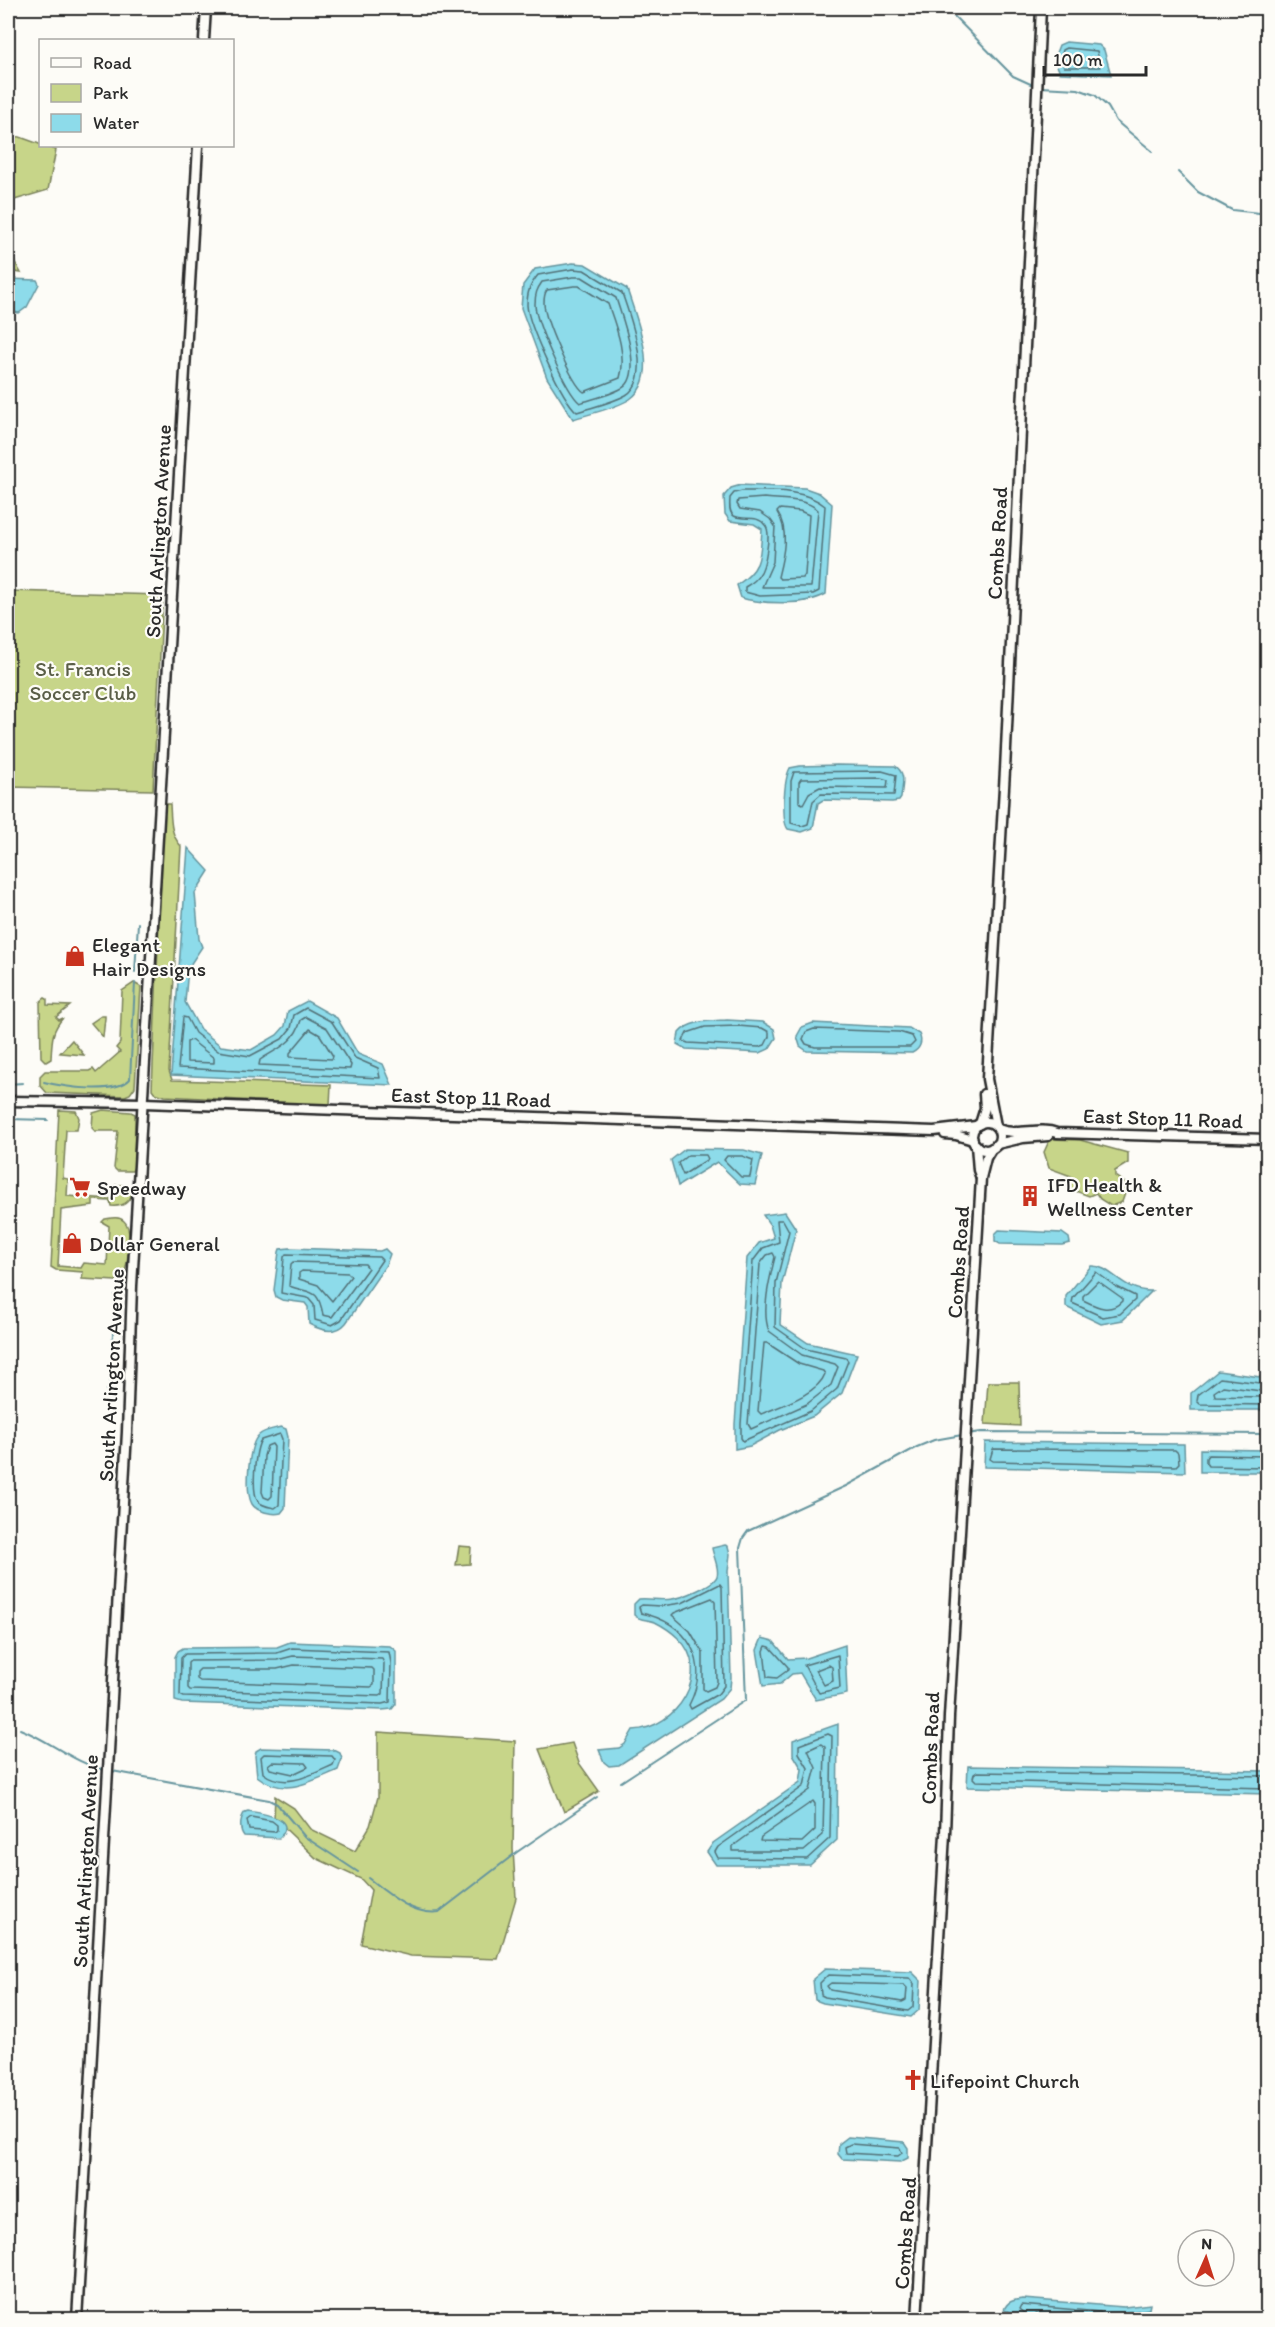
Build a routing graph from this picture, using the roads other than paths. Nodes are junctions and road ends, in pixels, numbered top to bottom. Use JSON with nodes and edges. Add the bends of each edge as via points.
{"nodes":[{"id":1,"x":206,"y":8,"type":"edge"},
{"id":2,"x":1041,"y":8,"type":"edge"},
{"id":3,"x":204,"y":39,"type":"edge"},
{"id":4,"x":198,"y":147,"type":"edge"},
{"id":5,"x":987,"y":1079,"type":"junction"},
{"id":6,"x":8,"y":1101,"type":"edge"},
{"id":7,"x":144,"y":1102,"type":"junction"},
{"id":8,"x":978,"y":1125,"type":"junction"},
{"id":9,"x":997,"y":1128,"type":"junction"},
{"id":10,"x":934,"y":1131,"type":"junction"},
{"id":11,"x":1057,"y":1133,"type":"junction"},
{"id":12,"x":1268,"y":1139,"type":"edge"},
{"id":13,"x":974,"y":1143,"type":"junction"},
{"id":14,"x":994,"y":1146,"type":"junction"},
{"id":15,"x":981,"y":1178,"type":"junction"},
{"id":16,"x":77,"y":2319,"type":"edge"},
{"id":17,"x":917,"y":2319,"type":"edge"}],
"edges":[{"from":1,"to":3,"type":"street"},
{"from":2,"to":5,"type":"street","name":"Combs Road"},
{"from":4,"to":7,"type":"street","name":"South Arlington Avenue"},
{"from":5,"to":8,"type":"street","name":"Combs Road","via":[[985,1108]]},
{"from":5,"to":9,"type":"street","name":"Combs Road"},
{"from":6,"to":7,"type":"street","name":"East Stop 11 Road"},
{"from":7,"to":10,"type":"street","name":"East Stop 11 Road"},
{"from":7,"to":16,"type":"street","name":"South Arlington Avenue"},
{"from":8,"to":9,"type":"street","via":[[989,1122]]},
{"from":8,"to":10,"type":"street","name":"East Stop 11 Road"},
{"from":8,"to":13,"type":"street","via":[[972,1132]]},
{"from":9,"to":11,"type":"street","name":"East Stop 11 Road","via":[[1016,1133]]},
{"from":9,"to":14,"type":"street","via":[[1000,1137]]},
{"from":10,"to":13,"type":"street","name":"East Stop 11 Road"},
{"from":11,"to":12,"type":"street","name":"East Stop 11 Road"},
{"from":11,"to":14,"type":"street","name":"East Stop 11 Road"},
{"from":13,"to":14,"type":"street","via":[[983,1149]]},
{"from":13,"to":15,"type":"street","name":"Combs Road"},
{"from":14,"to":15,"type":"street","name":"Combs Road"},
{"from":15,"to":17,"type":"street","name":"Combs Road"}]}
